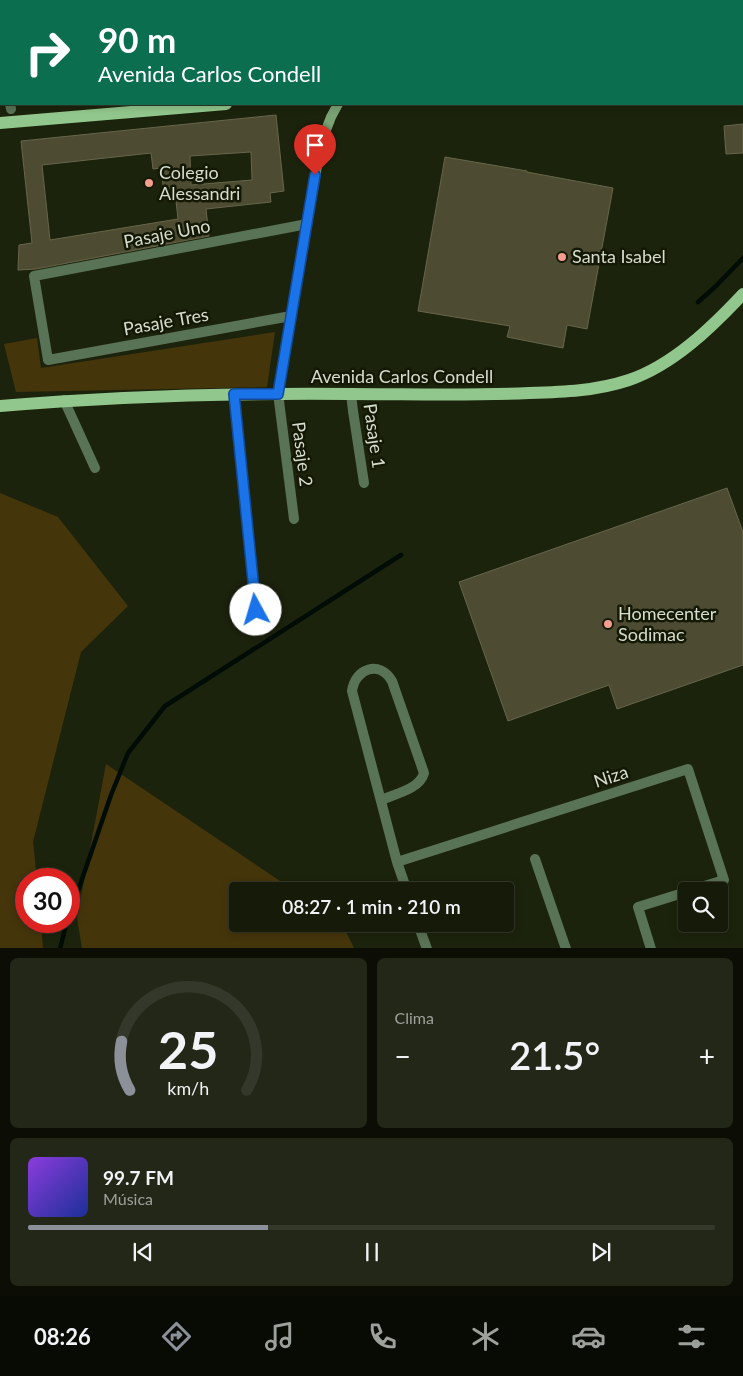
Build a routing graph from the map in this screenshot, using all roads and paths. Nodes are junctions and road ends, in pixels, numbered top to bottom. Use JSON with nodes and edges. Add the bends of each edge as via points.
{"nodes":[{"id":1,"x":201,"y":105,"type":"edge"},
{"id":2,"x":337,"y":105,"type":"edge"},
{"id":3,"x":125,"y":108,"type":"edge"},
{"id":4,"x":0,"y":123,"type":"edge"},
{"id":5,"x":306,"y":224,"type":"junction"},
{"id":6,"x":743,"y":294,"type":"edge"},
{"id":7,"x":291,"y":316,"type":"junction"},
{"id":8,"x":48,"y":360,"type":"joint"},
{"id":9,"x":234,"y":394,"type":"junction"},
{"id":10,"x":278,"y":394,"type":"junction"},
{"id":11,"x":352,"y":394,"type":"junction"},
{"id":12,"x":64,"y":400,"type":"junction"},
{"id":13,"x":0,"y":406,"type":"edge"},
{"id":14,"x":95,"y":468,"type":"dead end"},
{"id":15,"x":364,"y":483,"type":"dead end"},
{"id":16,"x":294,"y":519,"type":"dead end"},
{"id":17,"x":256,"y":610,"type":"dead end"},
{"id":18,"x":381,"y":800,"type":"junction"},
{"id":19,"x":535,"y":859,"type":"dead end"},
{"id":20,"x":397,"y":862,"type":"junction"},
{"id":21,"x":404,"y":882,"type":"edge"},
{"id":22,"x":718,"y":882,"type":"edge"},
{"id":23,"x":678,"y":895,"type":"edge"},
{"id":24,"x":421,"y":932,"type":"edge"},
{"id":25,"x":427,"y":948,"type":"edge"},
{"id":26,"x":566,"y":948,"type":"edge"},
{"id":27,"x":651,"y":948,"type":"edge"}],
"edges":[{"from":1,"to":3,"type":"main road"},
{"from":2,"to":5,"type":"street","via":[[321,143]]},
{"from":3,"to":4,"type":"main road"},
{"from":5,"to":7,"type":"street"},
{"from":5,"to":8,"type":"street","name":"Pasaje Uno","via":[[34,276]]},
{"from":6,"to":11,"type":"main road","name":"Avenida Carlos Condell","via":[[661,365],[609,386],[581,391],[472,396]]},
{"from":7,"to":8,"type":"street","name":"Pasaje Tres"},
{"from":7,"to":10,"type":"street"},
{"from":9,"to":10,"type":"main road","name":"Avenida Carlos Condell"},
{"from":9,"to":12,"type":"main road","name":"Avenida Carlos Condell"},
{"from":9,"to":17,"type":"street"},
{"from":10,"to":11,"type":"main road","name":"Avenida Carlos Condell"},
{"from":10,"to":16,"type":"street","name":"Pasaje 2"},
{"from":11,"to":15,"type":"street","name":"Pasaje 1"},
{"from":12,"to":13,"type":"main road","name":"Avenida Carlos Condell"},
{"from":12,"to":14,"type":"street"},
{"from":18,"to":18,"type":"street","via":[[352,691],[355,679],[369,669],[381,670],[392,681],[424,773],[417,785]]},
{"from":18,"to":20,"type":"street"},
{"from":19,"to":26,"type":"street"},
{"from":20,"to":21,"type":"street"},
{"from":20,"to":22,"type":"street","name":"Niza","via":[[688,769],[724,880]]},
{"from":23,"to":27,"type":"street","name":"Niza","via":[[638,907]]},
{"from":24,"to":25,"type":"street"}]}
